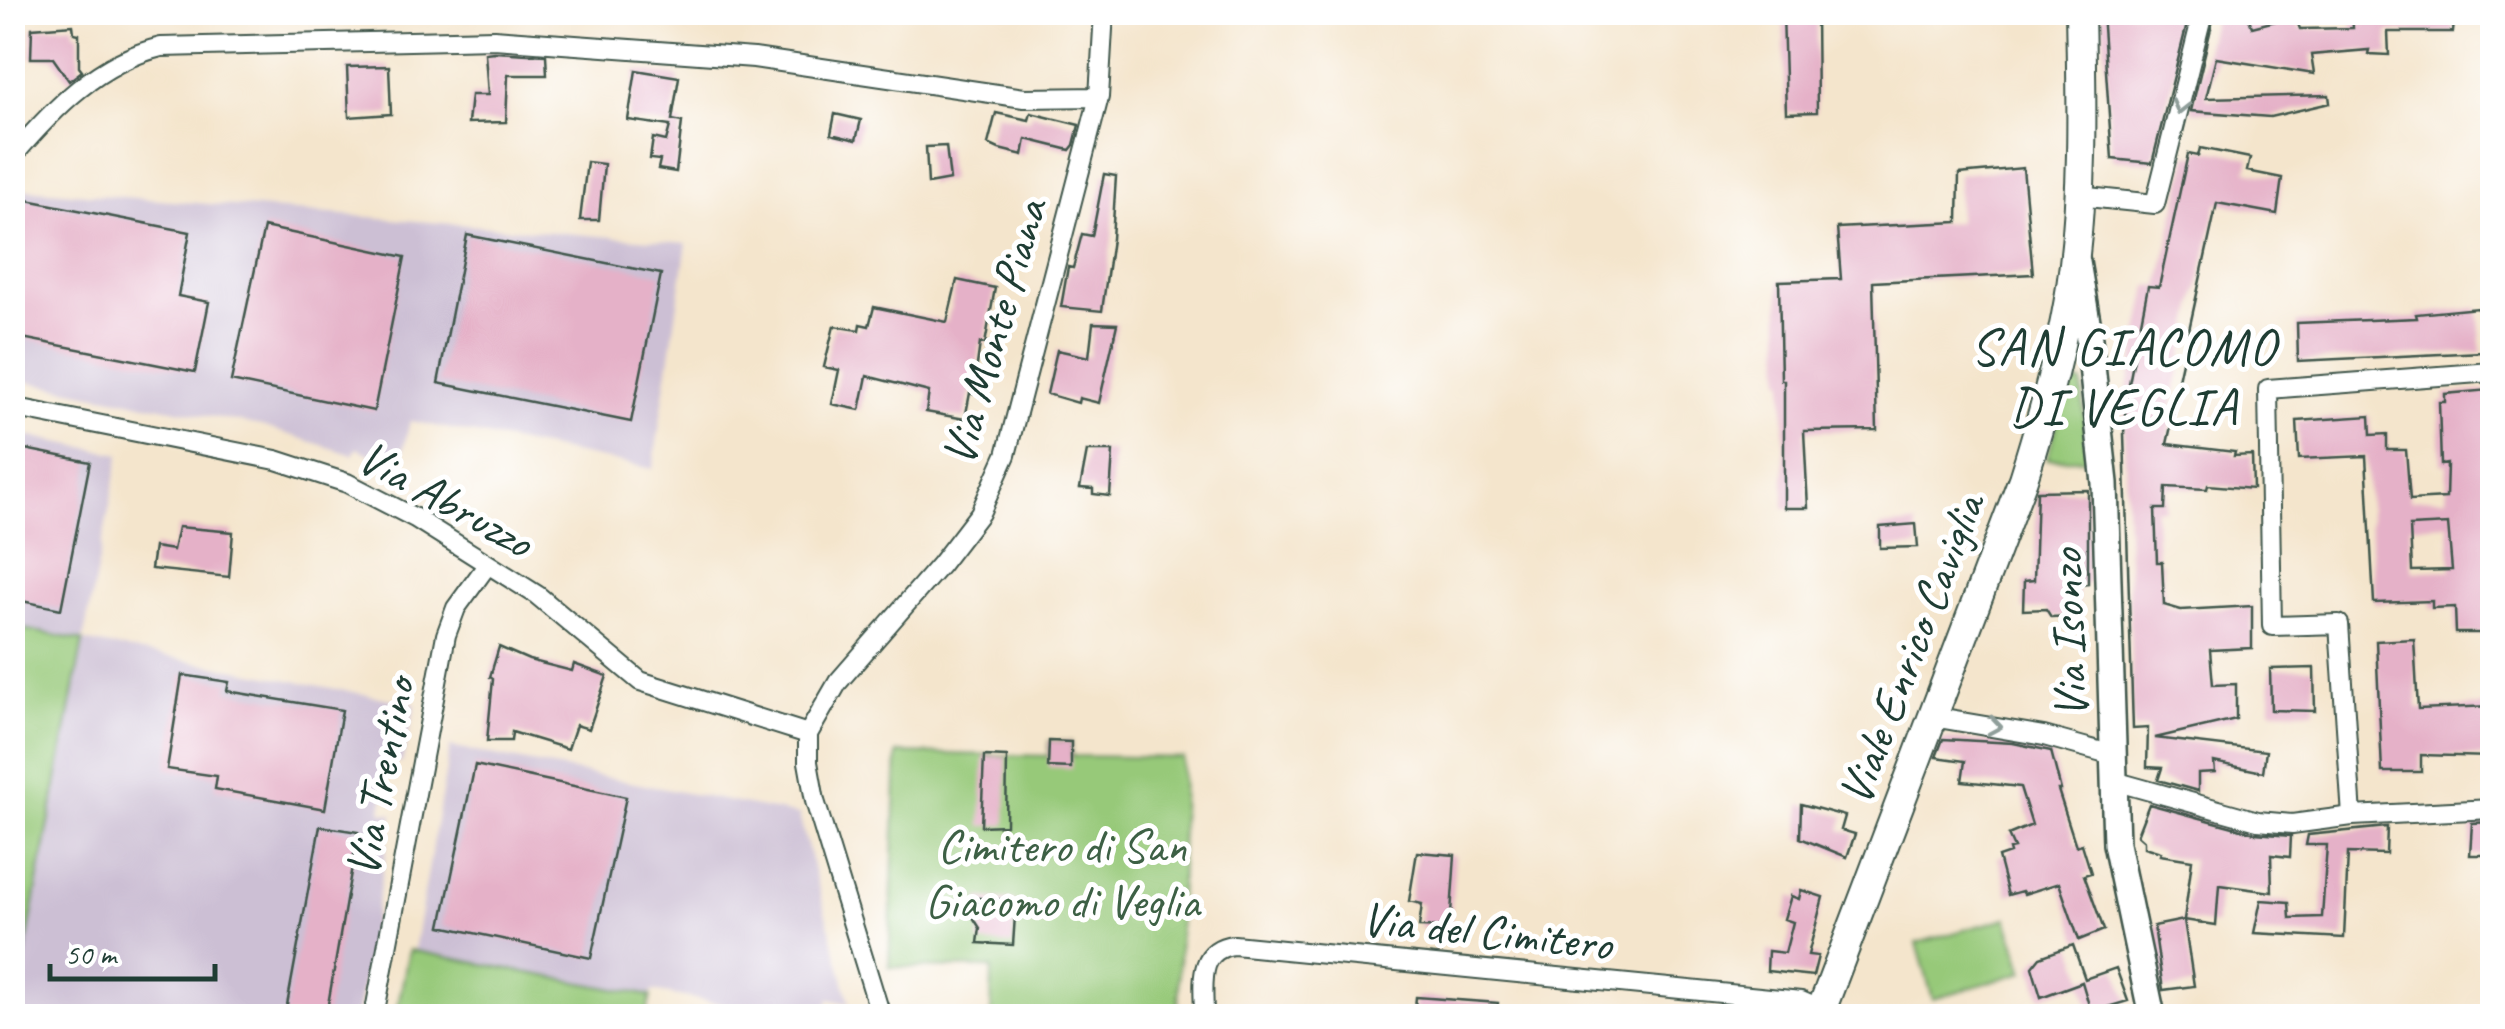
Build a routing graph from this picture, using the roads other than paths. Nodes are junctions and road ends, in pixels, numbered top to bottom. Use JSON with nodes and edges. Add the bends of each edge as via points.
{"nodes":[{"id":1,"x":1104,"y":12,"type":"edge"},
{"id":2,"x":2080,"y":12,"type":"edge"},
{"id":3,"x":2204,"y":12,"type":"edge"},
{"id":4,"x":1100,"y":97,"type":"junction"},
{"id":5,"x":12,"y":157,"type":"edge"},
{"id":6,"x":2078,"y":196,"type":"junction"},
{"id":7,"x":2074,"y":248,"type":"junction"},
{"id":8,"x":2492,"y":372,"type":"edge"},
{"id":9,"x":12,"y":407,"type":"edge"},
{"id":10,"x":488,"y":564,"type":"junction"},
{"id":11,"x":1932,"y":717,"type":"junction"},
{"id":12,"x":808,"y":734,"type":"junction"},
{"id":13,"x":2113,"y":768,"type":"junction"},
{"id":14,"x":2492,"y":809,"type":"edge"},
{"id":15,"x":2352,"y":816,"type":"junction"},
{"id":16,"x":1820,"y":1013,"type":"edge"},
{"id":17,"x":374,"y":1016,"type":"edge"},
{"id":18,"x":881,"y":1016,"type":"edge"},
{"id":19,"x":1204,"y":1016,"type":"edge"},
{"id":20,"x":2152,"y":1016,"type":"edge"}],
"edges":[{"from":1,"to":4,"type":"street","name":"Via Monte Piana"},
{"from":2,"to":6,"type":"main road","name":"Viale Enrico Caviglia"},
{"from":3,"to":6,"type":"street","one_way":true,"via":[[2155,204]]},
{"from":4,"to":5,"type":"street","via":[[1024,98],[754,58],[494,39],[162,47],[106,67]]},
{"from":4,"to":12,"type":"street","name":"Via Monte Piana","via":[[1006,456],[980,513],[838,682]]},
{"from":6,"to":7,"type":"main road","name":"Viale Enrico Caviglia"},
{"from":7,"to":11,"type":"main road","name":"Viale Enrico Caviglia","via":[[2036,440]]},
{"from":7,"to":13,"type":"main road","name":"Via Isonzo","via":[[2105,483]]},
{"from":8,"to":15,"type":"street","via":[[2268,390],[2272,626],[2339,624]]},
{"from":9,"to":10,"type":"street","name":"Via Abruzzo","via":[[326,475],[392,504]]},
{"from":10,"to":12,"type":"street","name":"Via Abruzzo","via":[[553,607],[640,681]]},
{"from":10,"to":17,"type":"street","name":"Via Trentino","via":[[446,635]]},
{"from":11,"to":13,"type":"street","one_way":true,"via":[[2057,739]]},
{"from":11,"to":16,"type":"main road","name":"Viale Enrico Caviglia"},
{"from":12,"to":18,"type":"street","via":[[815,801]]},
{"from":13,"to":15,"type":"street","via":[[2258,821]]},
{"from":13,"to":20,"type":"main road","name":"Via Isonzo","via":[[2116,844]]},
{"from":14,"to":15,"type":"street"},
{"from":16,"to":19,"type":"street","name":"Via del Cimitero","via":[[1801,1001],[1234,945],[1208,955]]}]}
